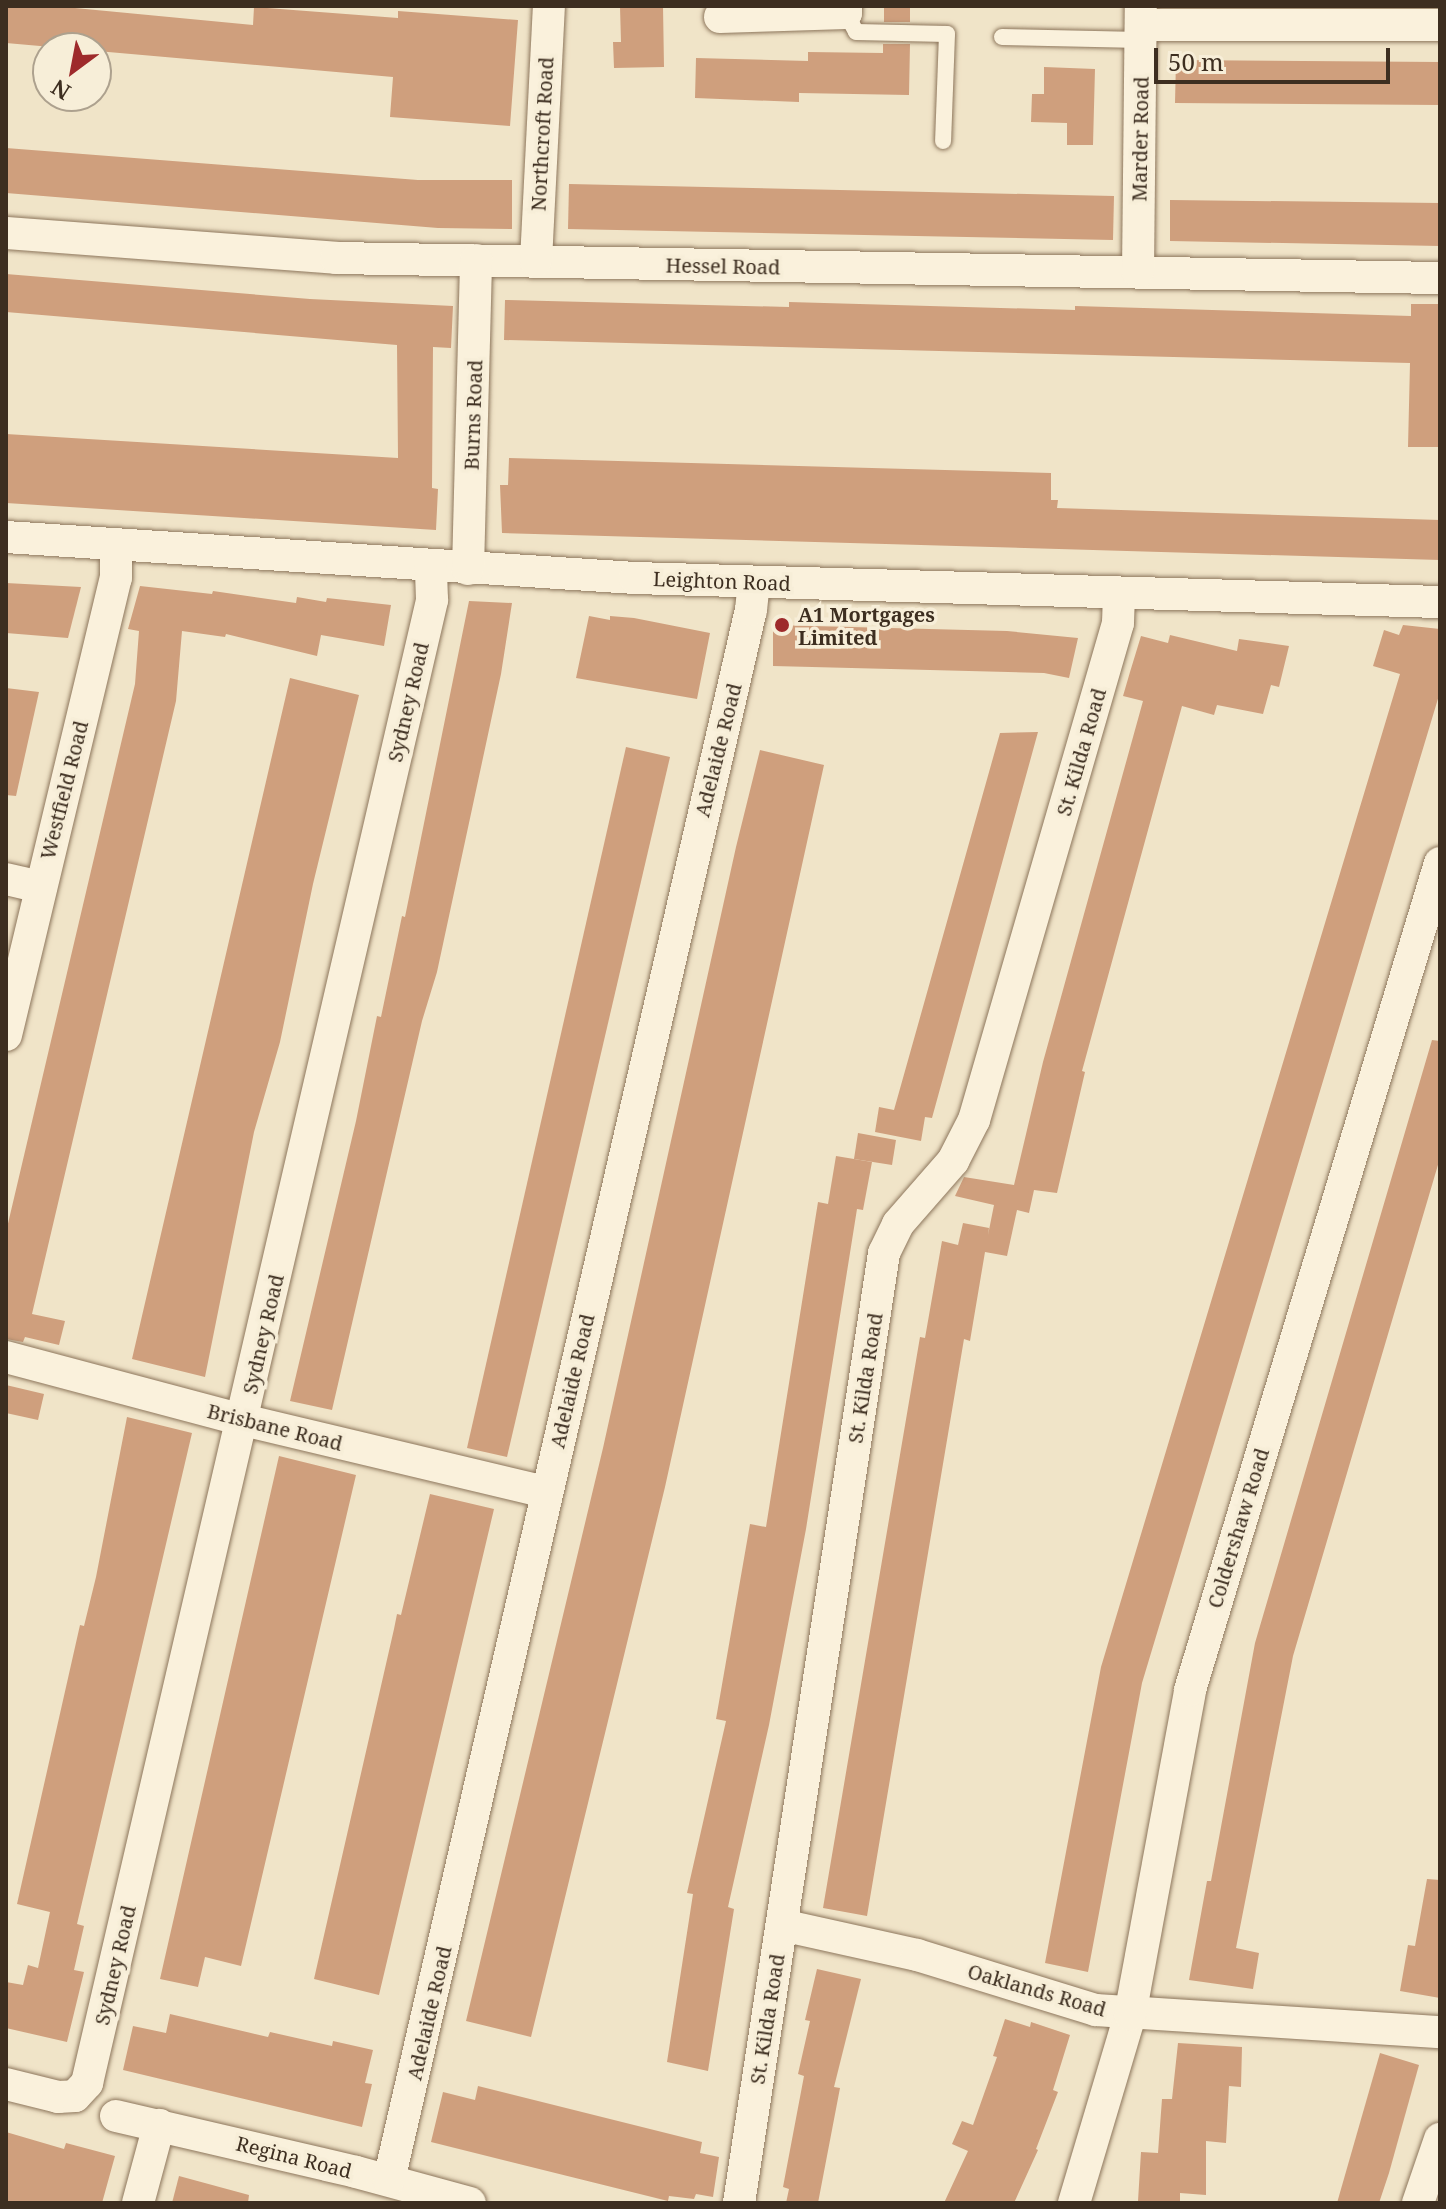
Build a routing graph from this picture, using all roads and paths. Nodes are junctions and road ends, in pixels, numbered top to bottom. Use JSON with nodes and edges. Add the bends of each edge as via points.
{"nodes":[{"id":1,"x":541,"y":6,"type":"edge"},
{"id":2,"x":549,"y":6,"type":"edge"},
{"id":3,"x":846,"y":10,"type":"edge"},
{"id":4,"x":720,"y":17,"type":"dead end"},
{"id":5,"x":1141,"y":23,"type":"edge"},
{"id":6,"x":1440,"y":25,"type":"edge"},
{"id":7,"x":1002,"y":37,"type":"dead end"},
{"id":8,"x":943,"y":141,"type":"dead end"},
{"id":9,"x":6,"y":233,"type":"edge"},
{"id":10,"x":476,"y":260,"type":"junction"},
{"id":11,"x":536,"y":261,"type":"junction"},
{"id":12,"x":1138,"y":272,"type":"junction"},
{"id":13,"x":1440,"y":278,"type":"edge"},
{"id":14,"x":6,"y":537,"type":"edge"},
{"id":15,"x":116,"y":544,"type":"junction"},
{"id":16,"x":431,"y":566,"type":"junction"},
{"id":17,"x":468,"y":569,"type":"junction"},
{"id":18,"x":754,"y":582,"type":"junction"},
{"id":19,"x":1119,"y":595,"type":"junction"},
{"id":20,"x":1440,"y":602,"type":"edge"},
{"id":21,"x":1440,"y":863,"type":"edge"},
{"id":22,"x":6,"y":879,"type":"edge"},
{"id":23,"x":41,"y":887,"type":"junction"},
{"id":24,"x":6,"y":1035,"type":"edge"},
{"id":25,"x":6,"y":1357,"type":"edge"},
{"id":26,"x":243,"y":1420,"type":"junction"},
{"id":27,"x":546,"y":1492,"type":"junction"},
{"id":28,"x":782,"y":1925,"type":"junction"},
{"id":29,"x":1130,"y":2015,"type":"junction"},
{"id":30,"x":1440,"y":2032,"type":"edge"},
{"id":31,"x":6,"y":2084,"type":"edge"},
{"id":32,"x":116,"y":2116,"type":"dead end"},
{"id":33,"x":159,"y":2125,"type":"junction"},
{"id":34,"x":1440,"y":2139,"type":"edge"},
{"id":35,"x":389,"y":2180,"type":"junction"},
{"id":36,"x":138,"y":2203,"type":"edge"},
{"id":37,"x":470,"y":2203,"type":"edge"},
{"id":38,"x":739,"y":2203,"type":"edge"},
{"id":39,"x":1074,"y":2203,"type":"edge"},
{"id":40,"x":1418,"y":2203,"type":"edge"}],
"edges":[{"from":1,"to":2,"type":"street"},
{"from":2,"to":11,"type":"street","name":"Northcroft Road"},
{"from":3,"to":4,"type":"street"},
{"from":3,"to":8,"type":"lane","via":[[856,32],[947,34]]},
{"from":5,"to":6,"type":"street"},
{"from":5,"to":7,"type":"lane"},
{"from":5,"to":12,"type":"street","name":"Marder Road"},
{"from":9,"to":10,"type":"street","name":"Hessel Road","via":[[336,258]]},
{"from":10,"to":11,"type":"street","name":"Hessel Road"},
{"from":10,"to":17,"type":"street","name":"Burns Road"},
{"from":11,"to":12,"type":"street","name":"Hessel Road"},
{"from":12,"to":13,"type":"street","name":"Hessel Road"},
{"from":14,"to":15,"type":"street","name":"Leighton Road"},
{"from":15,"to":16,"type":"street","name":"Leighton Road"},
{"from":15,"to":23,"type":"street","name":"Westfield Road","via":[[116,578]]},
{"from":16,"to":17,"type":"street","name":"Leighton Road"},
{"from":16,"to":26,"type":"street","name":"Sydney Road","via":[[432,600]]},
{"from":17,"to":18,"type":"street","name":"Leighton Road"},
{"from":18,"to":19,"type":"street","name":"Leighton Road"},
{"from":18,"to":27,"type":"street","name":"Adelaide Road"},
{"from":19,"to":20,"type":"street","name":"Leighton Road"},
{"from":19,"to":28,"type":"street","name":"St. Kilda Road","via":[[1118,623],[974,1120],[953,1161],[898,1224],[884,1253]]},
{"from":21,"to":29,"type":"street","name":"Coldershaw Road","via":[[1190,1690]]},
{"from":22,"to":23,"type":"street"},
{"from":23,"to":24,"type":"street","name":"Westfield Road"},
{"from":25,"to":26,"type":"street","name":"Brisbane Road"},
{"from":26,"to":27,"type":"street","name":"Brisbane Road"},
{"from":26,"to":31,"type":"street","name":"Sydney Road","via":[[87,2083],[75,2096],[58,2097]]},
{"from":27,"to":35,"type":"street","name":"Adelaide Road"},
{"from":28,"to":29,"type":"street","name":"Oaklands Road","via":[[917,1955],[1096,2010]]},
{"from":28,"to":38,"type":"street","name":"St. Kilda Road"},
{"from":29,"to":30,"type":"street","name":"Oaklands Road"},
{"from":29,"to":39,"type":"street","name":"Coldershaw Road"},
{"from":32,"to":33,"type":"street","name":"Regina Road"},
{"from":33,"to":35,"type":"street","name":"Regina Road"},
{"from":33,"to":36,"type":"street"},
{"from":34,"to":40,"type":"street"},
{"from":35,"to":37,"type":"street","name":"Regina Road"}]}
